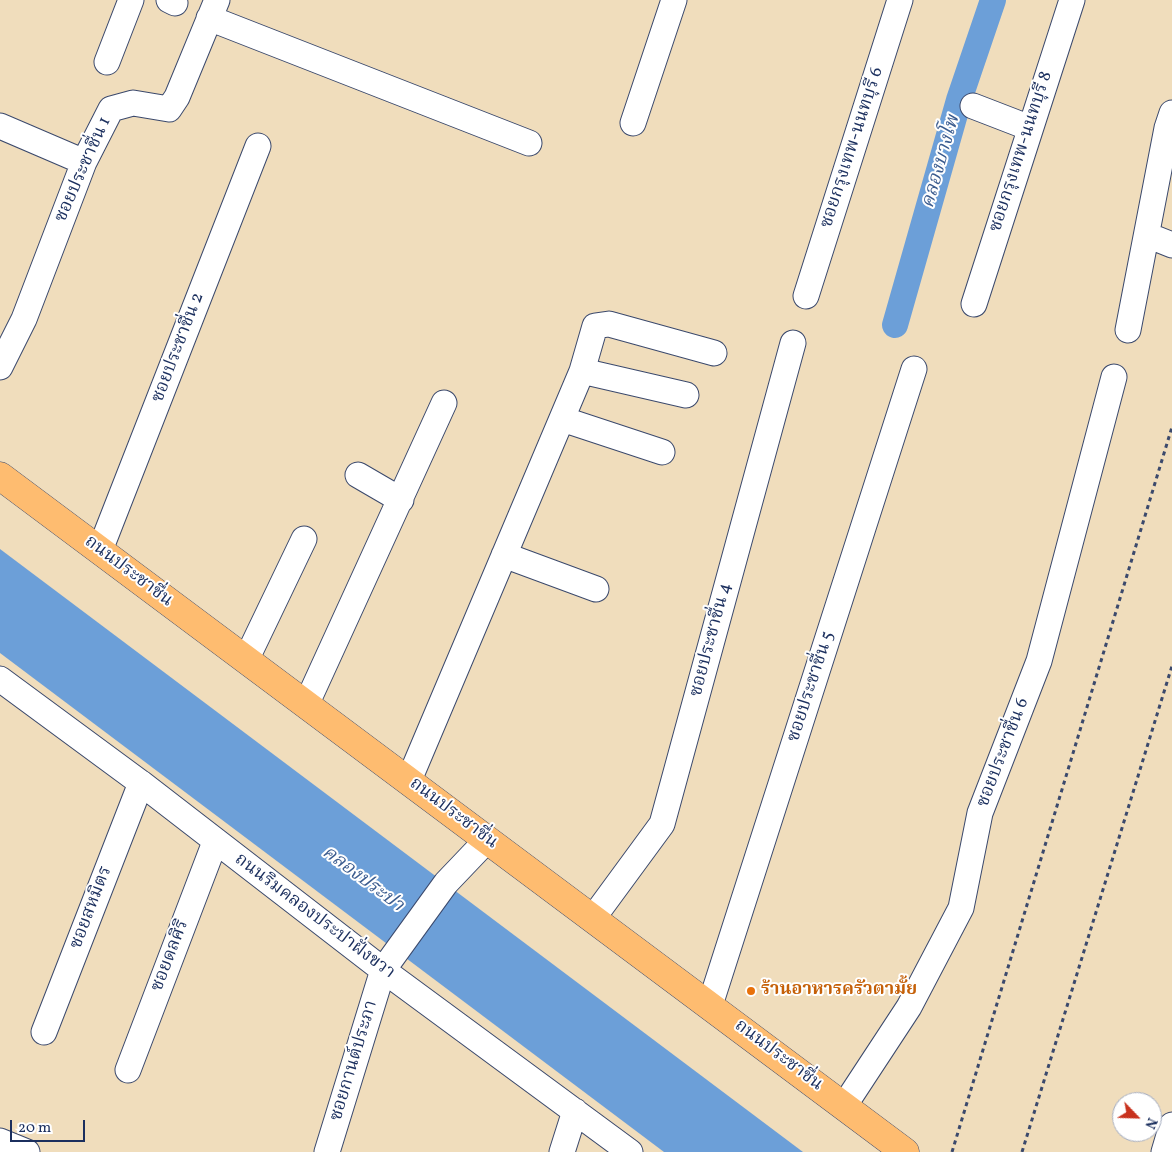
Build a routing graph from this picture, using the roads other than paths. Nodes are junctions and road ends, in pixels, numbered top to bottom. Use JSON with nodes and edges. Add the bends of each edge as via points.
{"nodes":[{"id":1,"x":131,"y":0,"type":"edge"},
{"id":2,"x":674,"y":0,"type":"edge"},
{"id":3,"x":900,"y":0,"type":"edge"},
{"id":4,"x":1072,"y":0,"type":"edge"},
{"id":5,"x":213,"y":9,"type":"edge"},
{"id":6,"x":107,"y":62,"type":"dead end"},
{"id":7,"x":973,"y":106,"type":"dead end"},
{"id":8,"x":1172,"y":113,"type":"edge"},
{"id":9,"x":633,"y":123,"type":"dead end"},
{"id":10,"x":0,"y":126,"type":"edge"},
{"id":11,"x":1030,"y":128,"type":"junction"},
{"id":12,"x":529,"y":143,"type":"dead end"},
{"id":13,"x":258,"y":146,"type":"dead end"},
{"id":14,"x":84,"y":162,"type":"junction"},
{"id":15,"x":1147,"y":236,"type":"junction"},
{"id":16,"x":1172,"y":245,"type":"edge"},
{"id":17,"x":806,"y":296,"type":"dead end"},
{"id":18,"x":974,"y":304,"type":"dead end"},
{"id":19,"x":1128,"y":330,"type":"dead end"},
{"id":20,"x":793,"y":343,"type":"dead end"},
{"id":21,"x":714,"y":352,"type":"dead end"},
{"id":22,"x":0,"y":367,"type":"edge"},
{"id":23,"x":914,"y":369,"type":"dead end"},
{"id":24,"x":582,"y":371,"type":"junction"},
{"id":25,"x":1114,"y":378,"type":"dead end"},
{"id":26,"x":686,"y":395,"type":"dead end"},
{"id":27,"x":444,"y":403,"type":"dead end"},
{"id":28,"x":562,"y":419,"type":"junction"},
{"id":29,"x":662,"y":452,"type":"dead end"},
{"id":30,"x":358,"y":474,"type":"dead end"},
{"id":31,"x":0,"y":476,"type":"edge"},
{"id":32,"x":401,"y":500,"type":"junction"},
{"id":33,"x":304,"y":539,"type":"dead end"},
{"id":34,"x":100,"y":550,"type":"junction"},
{"id":35,"x":504,"y":555,"type":"junction"},
{"id":36,"x":596,"y":589,"type":"dead end"},
{"id":37,"x":246,"y":660,"type":"junction"},
{"id":38,"x":0,"y":679,"type":"edge"},
{"id":39,"x":306,"y":705,"type":"junction"},
{"id":40,"x":409,"y":780,"type":"junction"},
{"id":41,"x":141,"y":783,"type":"junction"},
{"id":42,"x":487,"y":840,"type":"junction"},
{"id":43,"x":215,"y":842,"type":"junction"},
{"id":44,"x":593,"y":918,"type":"junction"},
{"id":45,"x":389,"y":961,"type":"junction"},
{"id":46,"x":710,"y":1005,"type":"junction"},
{"id":47,"x":44,"y":1032,"type":"dead end"},
{"id":48,"x":128,"y":1070,"type":"dead end"},
{"id":49,"x":844,"y":1106,"type":"junction"},
{"id":50,"x":575,"y":1111,"type":"junction"},
{"id":51,"x":1172,"y":1126,"type":"edge"},
{"id":52,"x":0,"y":1141,"type":"edge"},
{"id":53,"x":27,"y":1152,"type":"edge"},
{"id":54,"x":327,"y":1152,"type":"edge"},
{"id":55,"x":562,"y":1152,"type":"edge"},
{"id":56,"x":630,"y":1152,"type":"edge"},
{"id":57,"x":906,"y":1152,"type":"edge"},
{"id":58,"x":1164,"y":1152,"type":"edge"}],
"edges":[{"from":1,"to":6,"type":"street"},
{"from":2,"to":9,"type":"street"},
{"from":3,"to":17,"type":"street","name":"ซอยกรุงเทพ-นนทบุรี 6"},
{"from":4,"to":11,"type":"street","name":"ซอยกรุงเทพ-นนทบุรี 8"},
{"from":5,"to":12,"type":"street"},
{"from":5,"to":14,"type":"street","name":"ซอยประชาชื่น 1","via":[[169,109],[133,103],[111,109]]},
{"from":7,"to":11,"type":"street"},
{"from":8,"to":15,"type":"street"},
{"from":10,"to":14,"type":"street"},
{"from":11,"to":18,"type":"street","name":"ซอยกรุงเทพ-นนทบุรี 8"},
{"from":13,"to":34,"type":"street","name":"ซอยประชาชื่น 2"},
{"from":14,"to":22,"type":"street","name":"ซอยประชาชื่น 1","via":[[24,319]]},
{"from":15,"to":16,"type":"street"},
{"from":15,"to":19,"type":"street"},
{"from":20,"to":44,"type":"street","name":"ซอยประชาชื่น 4","via":[[662,824]]},
{"from":21,"to":24,"type":"street","via":[[599,324],[595,326]]},
{"from":23,"to":46,"type":"street","name":"ซอยประชาชื่น 5"},
{"from":24,"to":26,"type":"street"},
{"from":24,"to":28,"type":"street"},
{"from":25,"to":49,"type":"street","name":"ซอยประชาชื่น 6","via":[[1039,661],[980,813],[961,908],[909,1007]]},
{"from":27,"to":32,"type":"street"},
{"from":28,"to":29,"type":"street"},
{"from":28,"to":35,"type":"street"},
{"from":30,"to":32,"type":"street"},
{"from":31,"to":34,"type":"main road","name":"ถนนประชาชื่น"},
{"from":32,"to":39,"type":"street"},
{"from":33,"to":37,"type":"street"},
{"from":34,"to":37,"type":"main road","name":"ถนนประชาชื่น"},
{"from":35,"to":36,"type":"street"},
{"from":35,"to":40,"type":"street"},
{"from":37,"to":39,"type":"main road","name":"ถนนประชาชื่น"},
{"from":38,"to":41,"type":"street","name":"ถนนริมคลองประปาฝั่งขวา"},
{"from":39,"to":40,"type":"main road","name":"ถนนประชาชื่น"},
{"from":40,"to":42,"type":"main road","name":"ถนนประชาชื่น"},
{"from":41,"to":43,"type":"street","name":"ถนนริมคลองประปาฝั่งขวา"},
{"from":41,"to":47,"type":"street","name":"ซอยสหมิตร"},
{"from":42,"to":44,"type":"main road","name":"ถนนประชาชื่น"},
{"from":42,"to":45,"type":"street","name":"ซอยกานต์ประภา","via":[[446,883]]},
{"from":43,"to":45,"type":"street","name":"ถนนริมคลองประปาฝั่งขวา"},
{"from":43,"to":48,"type":"street","name":"ซอยดลศิริ"},
{"from":44,"to":46,"type":"main road","name":"ถนนประชาชื่น"},
{"from":45,"to":50,"type":"street","name":"ถนนริมคลองประปาฝั่งขวา"},
{"from":45,"to":54,"type":"street","name":"ซอยกานต์ประภา"},
{"from":46,"to":49,"type":"main road","name":"ถนนประชาชื่น"},
{"from":49,"to":57,"type":"main road","name":"ถนนประชาชื่น"},
{"from":50,"to":55,"type":"street"},
{"from":50,"to":56,"type":"street","name":"ถนนริมคลองประปาฝั่งขวา"},
{"from":51,"to":58,"type":"street"},
{"from":52,"to":53,"type":"street"}]}
